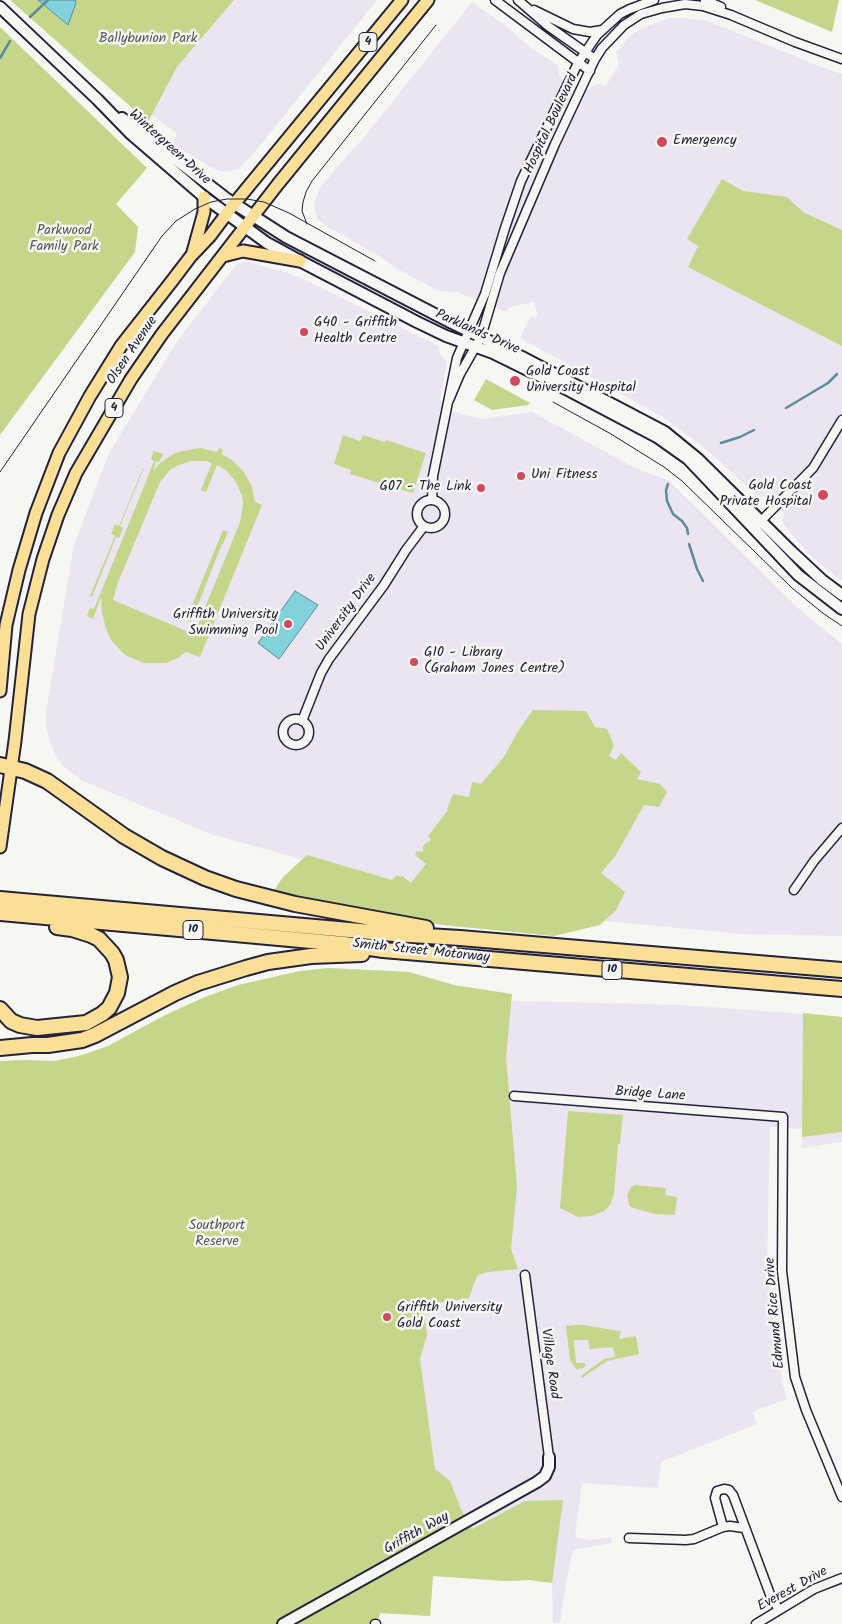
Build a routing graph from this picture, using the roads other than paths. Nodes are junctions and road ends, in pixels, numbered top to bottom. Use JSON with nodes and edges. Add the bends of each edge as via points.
{"nodes":[{"id":1,"x":402,"y":0,"type":"edge"},
{"id":2,"x":428,"y":0,"type":"edge"},
{"id":3,"x":495,"y":0,"type":"edge"},
{"id":4,"x":654,"y":0,"type":"edge"},
{"id":5,"x":704,"y":0,"type":"edge"},
{"id":6,"x":521,"y":2,"type":"edge"},
{"id":7,"x":0,"y":8,"type":"edge"},
{"id":8,"x":731,"y":14,"type":"junction"},
{"id":9,"x":602,"y":30,"type":"junction"},
{"id":10,"x":585,"y":52,"type":"junction"},
{"id":11,"x":595,"y":59,"type":"junction"},
{"id":12,"x":842,"y":59,"type":"edge"},
{"id":13,"x":578,"y":63,"type":"junction"},
{"id":14,"x":590,"y":71,"type":"junction"},
{"id":15,"x":98,"y":100,"type":"junction"},
{"id":16,"x":526,"y":172,"type":"junction"},
{"id":17,"x":540,"y":178,"type":"junction"},
{"id":18,"x":522,"y":181,"type":"junction"},
{"id":19,"x":536,"y":188,"type":"junction"},
{"id":20,"x":204,"y":197,"type":"junction"},
{"id":21,"x":230,"y":208,"type":"junction"},
{"id":22,"x":254,"y":216,"type":"junction"},
{"id":23,"x":246,"y":227,"type":"junction"},
{"id":24,"x":191,"y":256,"type":"junction"},
{"id":25,"x":223,"y":256,"type":"junction"},
{"id":26,"x":300,"y":262,"type":"junction"},
{"id":27,"x":469,"y":331,"type":"junction"},
{"id":28,"x":464,"y":342,"type":"junction"},
{"id":29,"x":478,"y":342,"type":"junction"},
{"id":30,"x":449,"y":400,"type":"junction"},
{"id":31,"x":842,"y":420,"type":"edge"},
{"id":32,"x":432,"y":500,"type":"junction"},
{"id":33,"x":757,"y":525,"type":"junction"},
{"id":34,"x":424,"y":526,"type":"junction"},
{"id":35,"x":842,"y":595,"type":"edge"},
{"id":36,"x":842,"y":608,"type":"edge"},
{"id":37,"x":0,"y":690,"type":"edge"},
{"id":38,"x":302,"y":721,"type":"dead end"},
{"id":39,"x":6,"y":766,"type":"edge"},
{"id":40,"x":842,"y":828,"type":"edge"},
{"id":41,"x":0,"y":847,"type":"edge"},
{"id":42,"x":794,"y":890,"type":"dead end"},
{"id":43,"x":1,"y":906,"type":"edge"},
{"id":44,"x":460,"y":938,"type":"junction"},
{"id":45,"x":383,"y":950,"type":"junction"},
{"id":46,"x":842,"y":970,"type":"edge"},
{"id":47,"x":842,"y":989,"type":"edge"},
{"id":48,"x":0,"y":1009,"type":"edge"},
{"id":49,"x":0,"y":1038,"type":"edge"},
{"id":50,"x":32,"y":1045,"type":"junction"},
{"id":51,"x":0,"y":1048,"type":"edge"},
{"id":52,"x":514,"y":1096,"type":"dead end"},
{"id":53,"x":783,"y":1118,"type":"joint"},
{"id":54,"x":525,"y":1275,"type":"dead end"},
{"id":55,"x":549,"y":1457,"type":"joint"},
{"id":56,"x":842,"y":1497,"type":"edge"},
{"id":57,"x":723,"y":1527,"type":"junction"},
{"id":58,"x":744,"y":1528,"type":"junction"},
{"id":59,"x":629,"y":1538,"type":"dead end"},
{"id":60,"x":842,"y":1578,"type":"edge"},
{"id":61,"x":779,"y":1610,"type":"junction"},
{"id":62,"x":283,"y":1624,"type":"edge"},
{"id":63,"x":756,"y":1624,"type":"edge"}],
"edges":[{"from":1,"to":21,"type":"main road","name":"Olsen Avenue","number":"4"},
{"from":2,"to":22,"type":"main road","name":"Olsen Avenue","number":"4"},
{"from":3,"to":13,"type":"street"},
{"from":4,"to":9,"type":"street","name":"Hospital Boulevard","via":[[630,8]]},
{"from":5,"to":8,"type":"street","name":"Hospital Boulevard"},
{"from":6,"to":9,"type":"street","via":[[573,29]]},
{"from":6,"to":10,"type":"street"},
{"from":7,"to":15,"type":"street","name":"Wintergreen Drive"},
{"from":8,"to":11,"type":"street","name":"Hospital Boulevard","via":[[686,4],[641,14],[624,25]]},
{"from":8,"to":12,"type":"street","name":"Hospital Boulevard"},
{"from":9,"to":10,"type":"street","name":"Hospital Boulevard"},
{"from":10,"to":11,"type":"street"},
{"from":10,"to":13,"type":"street","name":"Hospital Boulevard"},
{"from":11,"to":14,"type":"street","name":"Hospital Boulevard"},
{"from":13,"to":14,"type":"street"},
{"from":13,"to":16,"type":"street","name":"Hospital Boulevard"},
{"from":14,"to":17,"type":"street","name":"Hospital Boulevard"},
{"from":15,"to":20,"type":"street","name":"Wintergreen Drive","via":[[131,134]]},
{"from":15,"to":21,"type":"street","name":"Wintergreen Drive"},
{"from":16,"to":17,"type":"street"},
{"from":16,"to":18,"type":"street","name":"Hospital Boulevard"},
{"from":17,"to":19,"type":"street","name":"Hospital Boulevard"},
{"from":18,"to":19,"type":"street"},
{"from":18,"to":27,"type":"street","name":"Hospital Boulevard","via":[[485,294]]},
{"from":19,"to":29,"type":"street","name":"Hospital Boulevard","via":[[500,273]]},
{"from":20,"to":21,"type":"street","name":"Wintergreen Drive"},
{"from":20,"to":24,"type":"main road","via":[[204,212]]},
{"from":21,"to":22,"type":"street","name":"Parklands Drive"},
{"from":21,"to":23,"type":"street","name":"Parklands Drive"},
{"from":21,"to":24,"type":"main road","name":"Olsen Avenue","number":"4"},
{"from":22,"to":23,"type":"main road","name":"Olsen Avenue","number":"4"},
{"from":22,"to":27,"type":"street","name":"Parklands Drive","via":[[301,245]]},
{"from":23,"to":25,"type":"main road","name":"Olsen Avenue","number":"4"},
{"from":23,"to":26,"type":"street","name":"Parklands Drive"},
{"from":24,"to":37,"type":"main road","name":"Olsen Avenue","number":"4","via":[[122,346],[59,453],[19,570],[6,625]]},
{"from":25,"to":26,"type":"main road","via":[[243,250]]},
{"from":25,"to":39,"type":"main road","name":"Olsen Avenue","number":"4","via":[[131,379],[76,473],[58,515],[30,614]]},
{"from":26,"to":28,"type":"street","name":"Parklands Drive","via":[[417,322]]},
{"from":27,"to":28,"type":"street","name":"Hospital Boulevard"},
{"from":27,"to":29,"type":"street","name":"Parklands Drive"},
{"from":28,"to":29,"type":"street","name":"Parklands Drive"},
{"from":28,"to":30,"type":"street","via":[[457,358]]},
{"from":29,"to":30,"type":"street"},
{"from":29,"to":33,"type":"street","name":"Parklands Drive","via":[[664,432],[698,459]]},
{"from":30,"to":32,"type":"street","via":[[433,476]]},
{"from":31,"to":33,"type":"street","via":[[813,468]]},
{"from":32,"to":34,"type":"street","via":[[423,502],[418,509],[418,519]]},
{"from":32,"to":34,"type":"street","via":[[444,507],[444,520],[437,527]]},
{"from":33,"to":35,"type":"street","name":"Parklands Drive"},
{"from":33,"to":36,"type":"street","name":"Parklands Drive","via":[[798,575]]},
{"from":34,"to":38,"type":"street","name":"University Drive","via":[[329,659]]},
{"from":39,"to":41,"type":"main road","name":"Olsen Avenue","number":"4"},
{"from":39,"to":44,"type":"highway","via":[[47,781],[131,840],[205,878],[279,901],[422,927]]},
{"from":40,"to":42,"type":"street"},
{"from":43,"to":44,"type":"highway","name":"Smith Street Motorway","number":"10"},
{"from":43,"to":45,"type":"highway","name":"Smith Street Motorway","number":"10"},
{"from":43,"to":48,"type":"highway","via":[[16,921],[82,931],[99,939],[116,960],[120,976],[117,993],[109,1008],[86,1023],[30,1028],[11,1021]]},
{"from":44,"to":46,"type":"highway","name":"Smith Street Motorway","number":"10"},
{"from":45,"to":47,"type":"highway","name":"Smith Street Motorway","number":"10"},
{"from":45,"to":50,"type":"highway","via":[[268,962],[198,983],[82,1040]]},
{"from":49,"to":50,"type":"highway"},
{"from":50,"to":51,"type":"highway"},
{"from":52,"to":53,"type":"street","name":"Bridge Lane"},
{"from":53,"to":56,"type":"street","name":"Edmund Rice Drive","via":[[782,1271],[795,1377]]},
{"from":54,"to":55,"type":"street","name":"Village Road"},
{"from":55,"to":62,"type":"street","name":"Griffith Way","via":[[546,1476],[537,1482]]},
{"from":57,"to":58,"type":"street"},
{"from":57,"to":58,"type":"street","via":[[715,1498],[717,1492],[724,1489],[731,1493]]},
{"from":57,"to":59,"type":"street","via":[[686,1540]]},
{"from":58,"to":61,"type":"street"},
{"from":60,"to":61,"type":"street","name":"Everest Drive","via":[[814,1589]]},
{"from":61,"to":63,"type":"street","name":"Everest Drive"}]}
